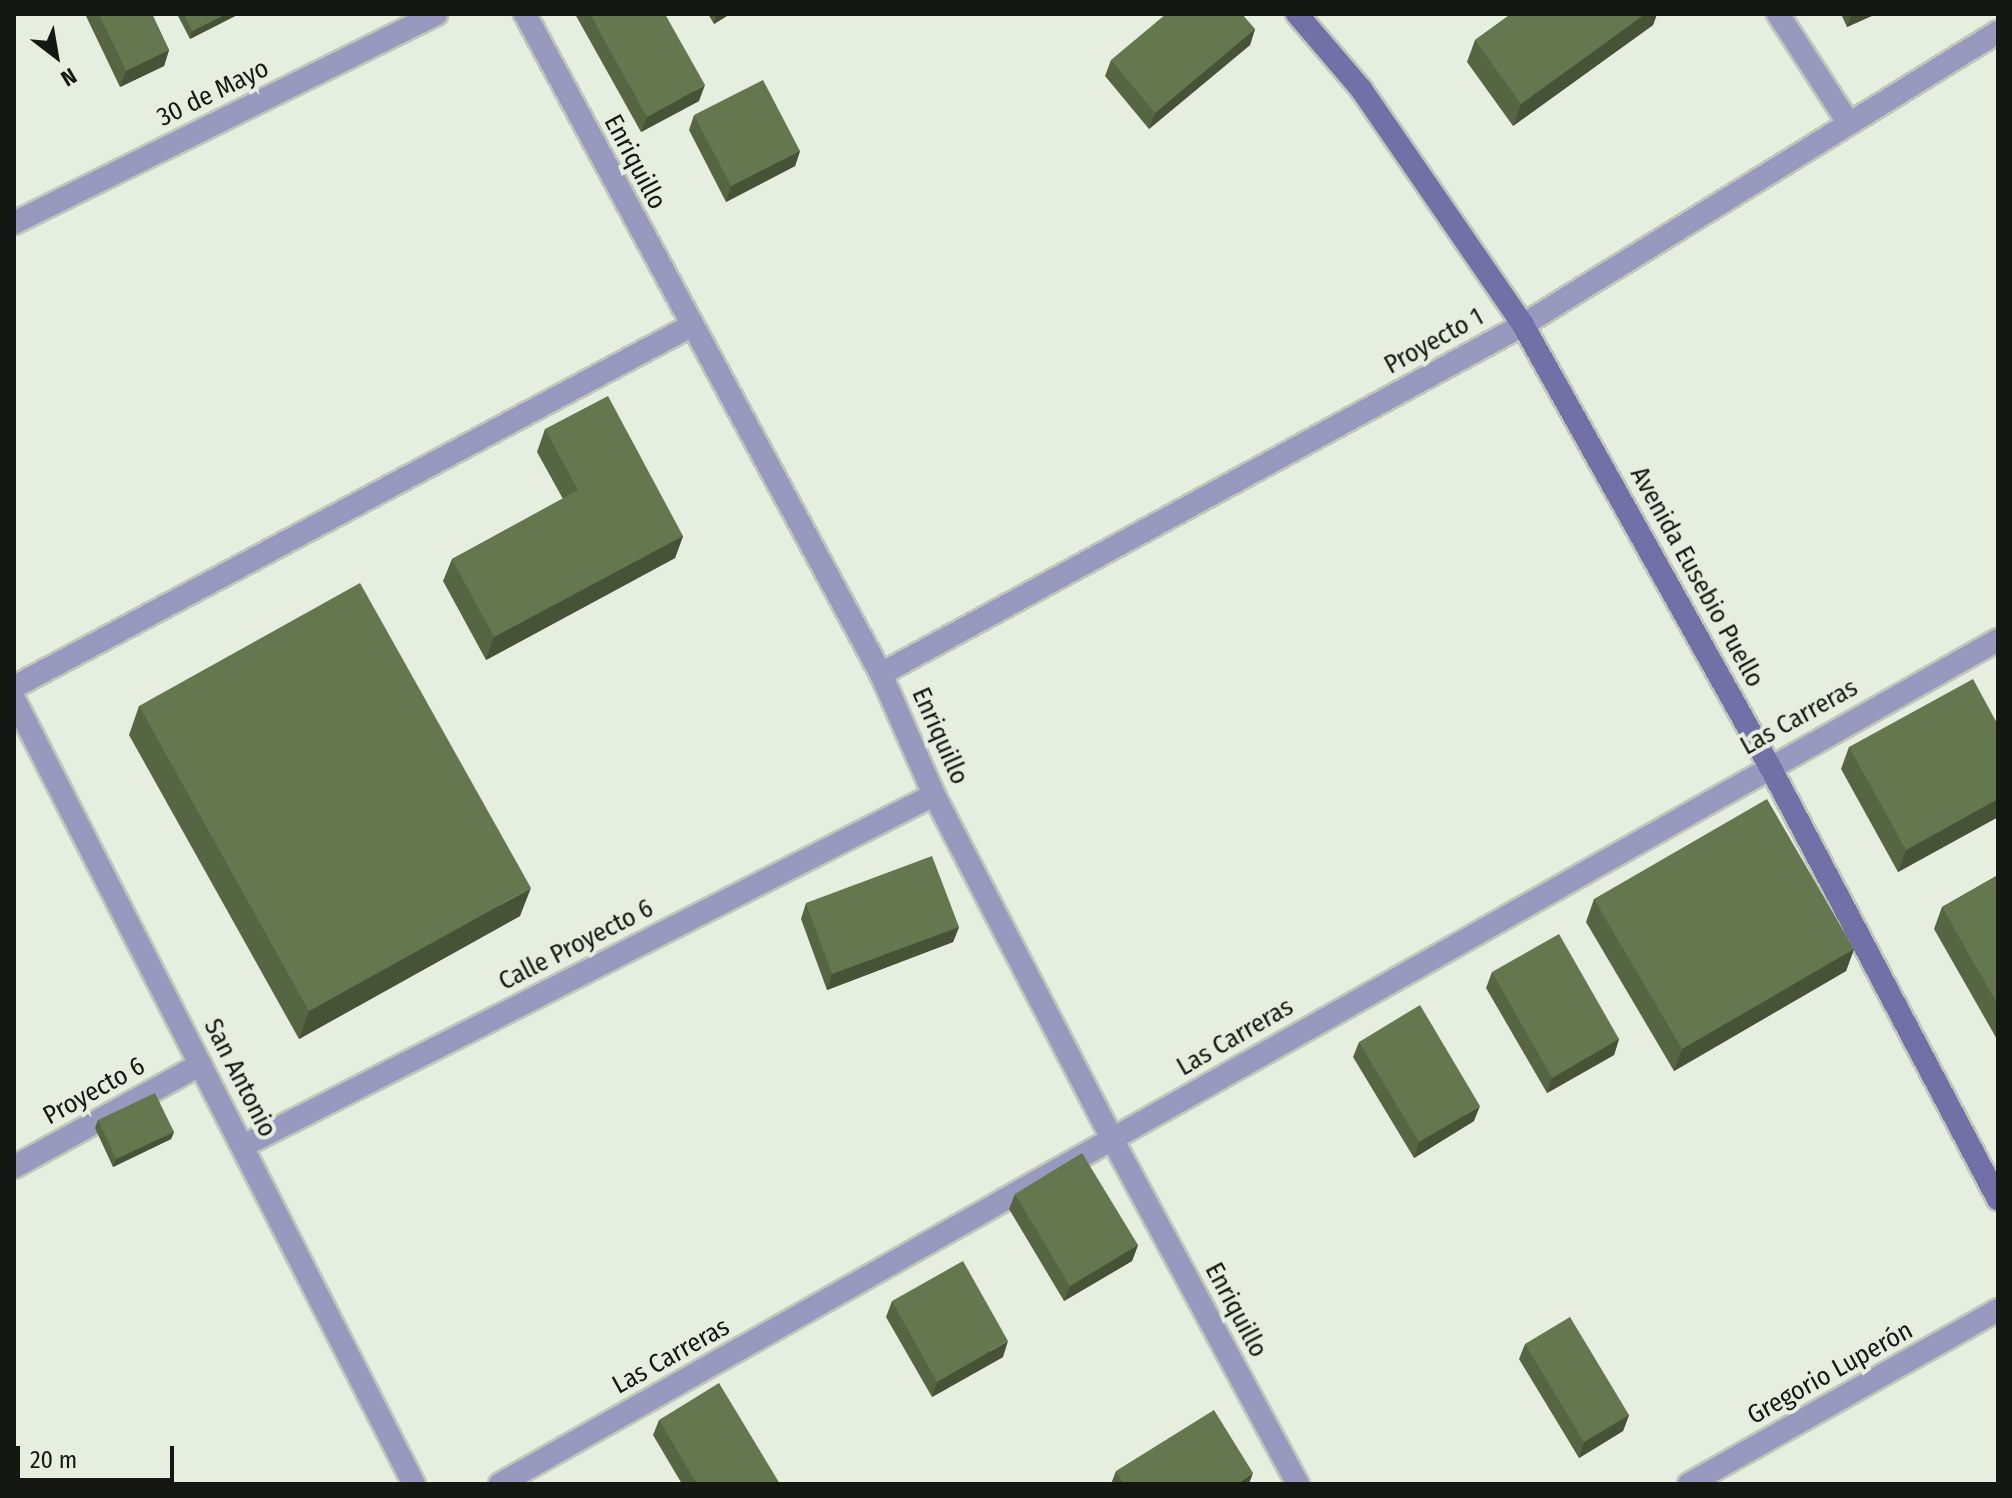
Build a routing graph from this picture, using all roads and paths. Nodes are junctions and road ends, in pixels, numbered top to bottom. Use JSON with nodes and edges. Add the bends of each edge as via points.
{"nodes":[{"id":1,"x":436,"y":14,"type":"edge"},
{"id":2,"x":525,"y":14,"type":"edge"},
{"id":3,"x":1297,"y":14,"type":"edge"},
{"id":4,"x":1778,"y":14,"type":"edge"},
{"id":5,"x":1998,"y":32,"type":"edge"},
{"id":6,"x":1848,"y":122,"type":"junction"},
{"id":7,"x":14,"y":223,"type":"edge"},
{"id":8,"x":1523,"y":325,"type":"junction"},
{"id":9,"x":691,"y":326,"type":"junction"},
{"id":10,"x":1998,"y":640,"type":"edge"},
{"id":11,"x":881,"y":674,"type":"junction"},
{"id":12,"x":14,"y":687,"type":"edge"},
{"id":13,"x":14,"y":699,"type":"edge"},
{"id":14,"x":1769,"y":765,"type":"junction"},
{"id":15,"x":934,"y":795,"type":"junction"},
{"id":16,"x":201,"y":1064,"type":"junction"},
{"id":17,"x":1112,"y":1139,"type":"junction"},
{"id":18,"x":243,"y":1146,"type":"junction"},
{"id":19,"x":14,"y":1167,"type":"edge"},
{"id":20,"x":1998,"y":1199,"type":"edge"},
{"id":21,"x":1998,"y":1310,"type":"edge"},
{"id":22,"x":414,"y":1484,"type":"edge"},
{"id":23,"x":500,"y":1484,"type":"edge"},
{"id":24,"x":1298,"y":1484,"type":"edge"},
{"id":25,"x":1689,"y":1484,"type":"edge"}],
"edges":[{"from":1,"to":7,"type":"street","name":"30 de Mayo"},
{"from":2,"to":9,"type":"street","name":"Enriquillo"},
{"from":3,"to":8,"type":"main road","name":"Avenida Eusebio Puello","via":[[1361,89]]},
{"from":4,"to":6,"type":"street"},
{"from":5,"to":6,"type":"street","name":"Proyecto 1"},
{"from":6,"to":8,"type":"street","name":"Proyecto 1"},
{"from":8,"to":11,"type":"street","name":"Proyecto 1"},
{"from":8,"to":14,"type":"main road","name":"Avenida Eusebio Puello"},
{"from":9,"to":11,"type":"street","name":"Enriquillo"},
{"from":9,"to":12,"type":"street"},
{"from":10,"to":14,"type":"street","name":"Las Carreras"},
{"from":11,"to":15,"type":"street","name":"Enriquillo"},
{"from":13,"to":16,"type":"street","name":"San Antonio"},
{"from":14,"to":17,"type":"street","name":"Las Carreras"},
{"from":14,"to":20,"type":"main road","name":"Avenida Eusebio Puello"},
{"from":15,"to":17,"type":"street","name":"Enriquillo"},
{"from":15,"to":18,"type":"street","name":"Calle Proyecto 6"},
{"from":16,"to":18,"type":"street","name":"San Antonio"},
{"from":16,"to":19,"type":"street","name":"Proyecto 6"},
{"from":17,"to":23,"type":"street","name":"Las Carreras"},
{"from":17,"to":24,"type":"street","name":"Enriquillo"},
{"from":18,"to":22,"type":"street","name":"San Antonio"},
{"from":21,"to":25,"type":"street","name":"Gregorio Luperón"}]}
